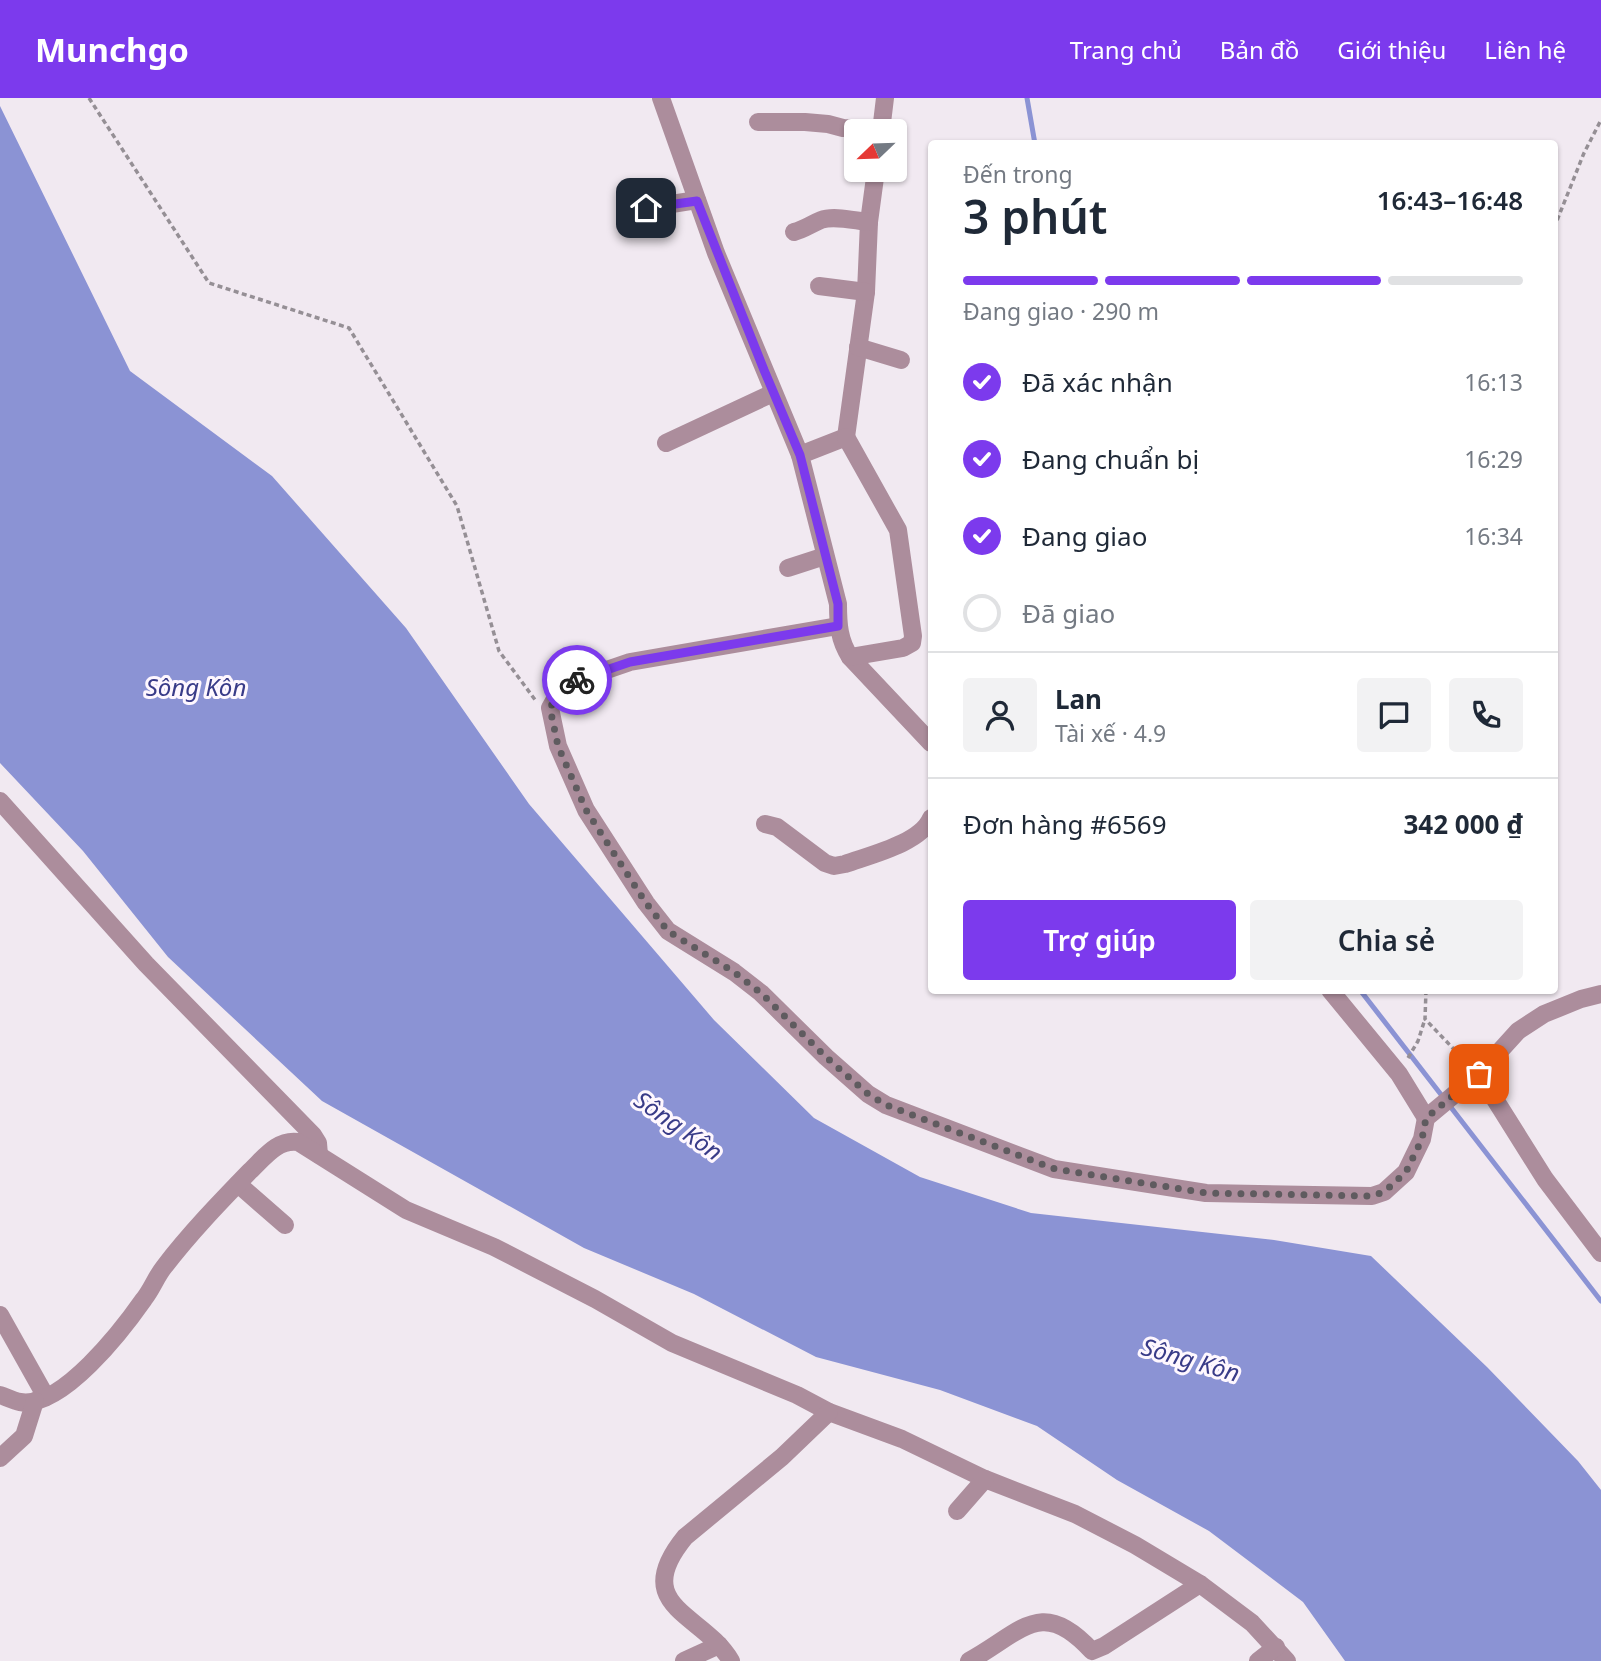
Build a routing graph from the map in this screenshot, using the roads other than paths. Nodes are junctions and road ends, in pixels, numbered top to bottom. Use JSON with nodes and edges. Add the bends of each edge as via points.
{"nodes":[{"id":1,"x":660,"y":98,"type":"edge"},
{"id":2,"x":885,"y":98,"type":"edge"},
{"id":3,"x":882,"y":119,"type":"edge"},
{"id":4,"x":758,"y":122,"type":"dead end"},
{"id":5,"x":844,"y":128,"type":"edge"},
{"id":6,"x":874,"y":182,"type":"edge"},
{"id":7,"x":697,"y":201,"type":"junction"},
{"id":8,"x":646,"y":208,"type":"dead end"},
{"id":9,"x":869,"y":222,"type":"junction"},
{"id":10,"x":794,"y":232,"type":"dead end"},
{"id":11,"x":818,"y":286,"type":"dead end"},
{"id":12,"x":866,"y":292,"type":"junction"},
{"id":13,"x":858,"y":347,"type":"junction"},
{"id":14,"x":901,"y":360,"type":"dead end"},
{"id":15,"x":773,"y":393,"type":"junction"},
{"id":16,"x":846,"y":437,"type":"junction"},
{"id":17,"x":666,"y":443,"type":"dead end"},
{"id":18,"x":800,"y":455,"type":"junction"},
{"id":19,"x":825,"y":556,"type":"junction"},
{"id":20,"x":788,"y":568,"type":"dead end"},
{"id":21,"x":838,"y":626,"type":"junction"},
{"id":22,"x":850,"y":657,"type":"junction"},
{"id":23,"x":928,"y":740,"type":"edge"},
{"id":24,"x":0,"y":800,"type":"edge"},
{"id":25,"x":765,"y":824,"type":"dead end"},
{"id":26,"x":928,"y":827,"type":"edge"},
{"id":27,"x":1333,"y":994,"type":"edge"},
{"id":28,"x":1601,"y":995,"type":"edge"},
{"id":29,"x":1479,"y":1074,"type":"junction"},
{"id":30,"x":1430,"y":1114,"type":"junction"},
{"id":31,"x":319,"y":1155,"type":"junction"},
{"id":32,"x":238,"y":1184,"type":"junction"},
{"id":33,"x":285,"y":1225,"type":"dead end"},
{"id":34,"x":1601,"y":1253,"type":"edge"},
{"id":35,"x":0,"y":1315,"type":"edge"},
{"id":36,"x":0,"y":1395,"type":"edge"},
{"id":37,"x":40,"y":1399,"type":"junction"},
{"id":38,"x":829,"y":1412,"type":"junction"},
{"id":39,"x":0,"y":1458,"type":"edge"},
{"id":40,"x":985,"y":1479,"type":"junction"},
{"id":41,"x":957,"y":1511,"type":"dead end"},
{"id":42,"x":1200,"y":1584,"type":"junction"},
{"id":43,"x":719,"y":1645,"type":"junction"},
{"id":44,"x":1276,"y":1647,"type":"junction"},
{"id":45,"x":1092,"y":1656,"type":"edge"},
{"id":46,"x":684,"y":1661,"type":"edge"},
{"id":47,"x":731,"y":1661,"type":"edge"},
{"id":48,"x":969,"y":1661,"type":"edge"},
{"id":49,"x":1258,"y":1661,"type":"edge"},
{"id":50,"x":1287,"y":1661,"type":"edge"}],
"edges":[{"from":1,"to":7,"type":"street"},
{"from":2,"to":3,"type":"street"},
{"from":4,"to":5,"type":"street"},
{"from":6,"to":9,"type":"street"},
{"from":7,"to":8,"type":"street"},
{"from":7,"to":15,"type":"street"},
{"from":9,"to":10,"type":"street","via":[[830,219]]},
{"from":9,"to":12,"type":"street"},
{"from":11,"to":12,"type":"street"},
{"from":12,"to":13,"type":"street"},
{"from":13,"to":14,"type":"street"},
{"from":13,"to":16,"type":"street"},
{"from":15,"to":17,"type":"street"},
{"from":15,"to":18,"type":"street"},
{"from":16,"to":18,"type":"street"},
{"from":16,"to":22,"type":"street","via":[[898,530],[913,636],[912,643],[903,648]]},
{"from":18,"to":19,"type":"street"},
{"from":19,"to":20,"type":"street"},
{"from":19,"to":21,"type":"street","via":[[838,604]]},
{"from":21,"to":22,"type":"street"},
{"from":21,"to":30,"type":"street","via":[[630,662],[563,685],[550,708],[558,746],[586,810],[668,931],[761,993],[868,1094],[886,1105],[1055,1169],[1206,1193],[1372,1196],[1384,1192],[1406,1172]]},
{"from":22,"to":23,"type":"street"},
{"from":24,"to":31,"type":"street","via":[[146,964],[313,1135]]},
{"from":25,"to":26,"type":"street","via":[[777,827],[834,866],[914,838]]},
{"from":27,"to":30,"type":"street"},
{"from":28,"to":29,"type":"street","via":[[1544,1014],[1518,1031]]},
{"from":29,"to":30,"type":"street"},
{"from":29,"to":34,"type":"street","via":[[1545,1180]]},
{"from":31,"to":32,"type":"street","via":[[289,1140]]},
{"from":31,"to":38,"type":"street","via":[[406,1210],[494,1248],[672,1343]]},
{"from":32,"to":33,"type":"street"},
{"from":32,"to":37,"type":"street","via":[[161,1270],[101,1355],[68,1384]]},
{"from":35,"to":37,"type":"street"},
{"from":36,"to":37,"type":"street","via":[[22,1402]]},
{"from":37,"to":39,"type":"street","via":[[24,1436]]},
{"from":38,"to":40,"type":"street","via":[[902,1439]]},
{"from":38,"to":43,"type":"street","via":[[674,1550],[666,1575],[670,1602]]},
{"from":40,"to":41,"type":"street"},
{"from":40,"to":42,"type":"street","via":[[1075,1514]]},
{"from":42,"to":44,"type":"street"},
{"from":42,"to":45,"type":"street"},
{"from":43,"to":46,"type":"street"},
{"from":43,"to":47,"type":"street"},
{"from":44,"to":49,"type":"street"},
{"from":44,"to":50,"type":"street"},
{"from":45,"to":48,"type":"street","via":[[1073,1632],[1042,1620]]}]}
